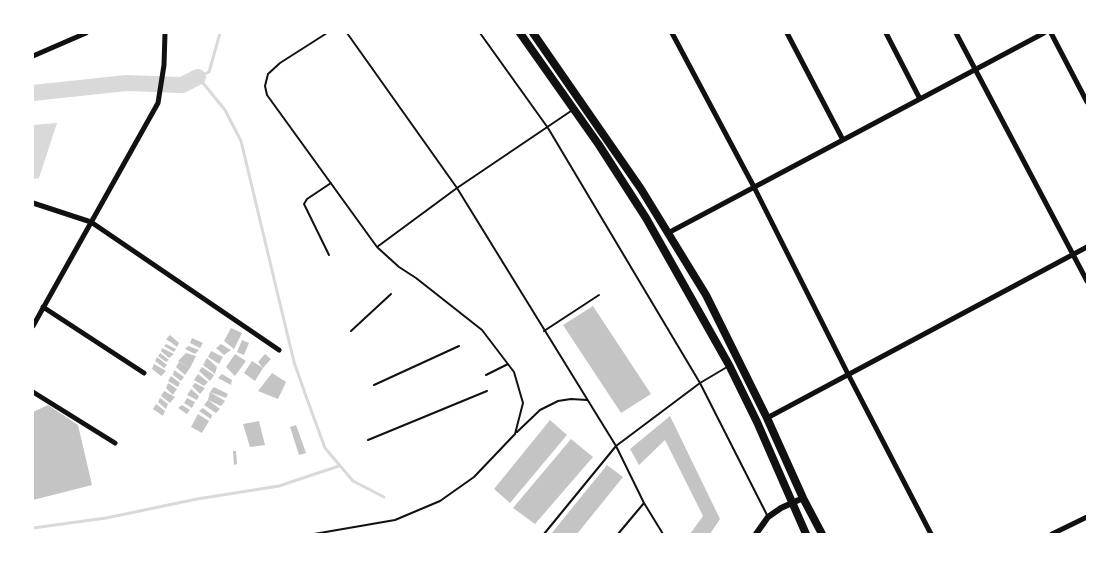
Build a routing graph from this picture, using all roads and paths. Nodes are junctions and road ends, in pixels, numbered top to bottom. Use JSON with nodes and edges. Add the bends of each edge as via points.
{"nodes":[{"id":1,"x":86,"y":33,"type":"edge"},
{"id":2,"x":165,"y":33,"type":"edge"},
{"id":3,"x":327,"y":33,"type":"edge"},
{"id":4,"x":347,"y":33,"type":"edge"},
{"id":5,"x":480,"y":33,"type":"edge"},
{"id":6,"x":520,"y":33,"type":"edge"},
{"id":7,"x":533,"y":33,"type":"edge"},
{"id":8,"x":672,"y":33,"type":"edge"},
{"id":9,"x":787,"y":33,"type":"edge"},
{"id":10,"x":886,"y":33,"type":"edge"},
{"id":11,"x":956,"y":33,"type":"edge"},
{"id":12,"x":1044,"y":33,"type":"edge"},
{"id":13,"x":1051,"y":33,"type":"edge"},
{"id":14,"x":33,"y":56,"type":"edge"},
{"id":15,"x":976,"y":69,"type":"junction"},
{"id":16,"x":920,"y":99,"type":"junction"},
{"id":17,"x":1087,"y":102,"type":"edge"},
{"id":18,"x":574,"y":110,"type":"junction"},
{"id":19,"x":548,"y":128,"type":"junction"},
{"id":20,"x":843,"y":140,"type":"junction"},
{"id":21,"x":331,"y":183,"type":"junction"},
{"id":22,"x":754,"y":187,"type":"junction"},
{"id":23,"x":457,"y":188,"type":"junction"},
{"id":24,"x":33,"y":203,"type":"edge"},
{"id":25,"x":91,"y":222,"type":"junction"},
{"id":26,"x":668,"y":233,"type":"junction"},
{"id":27,"x":377,"y":247,"type":"junction"},
{"id":28,"x":1087,"y":247,"type":"edge"},
{"id":29,"x":1079,"y":253,"type":"junction"},
{"id":30,"x":329,"y":255,"type":"dead end"},
{"id":31,"x":1087,"y":281,"type":"edge"},
{"id":32,"x":391,"y":294,"type":"dead end"},
{"id":33,"x":598,"y":295,"type":"dead end"},
{"id":34,"x":44,"y":307,"type":"junction"},
{"id":35,"x":33,"y":326,"type":"edge"},
{"id":36,"x":351,"y":331,"type":"dead end"},
{"id":37,"x":544,"y":331,"type":"junction"},
{"id":38,"x":459,"y":346,"type":"dead end"},
{"id":39,"x":279,"y":350,"type":"dead end"},
{"id":40,"x":508,"y":364,"type":"junction"},
{"id":41,"x":729,"y":366,"type":"junction"},
{"id":42,"x":144,"y":373,"type":"dead end"},
{"id":43,"x":486,"y":375,"type":"dead end"},
{"id":44,"x":849,"y":376,"type":"junction"},
{"id":45,"x":700,"y":383,"type":"junction"},
{"id":46,"x":374,"y":385,"type":"dead end"},
{"id":47,"x":487,"y":390,"type":"dead end"},
{"id":48,"x":33,"y":392,"type":"edge"},
{"id":49,"x":587,"y":400,"type":"junction"},
{"id":50,"x":767,"y":418,"type":"junction"},
{"id":51,"x":515,"y":434,"type":"junction"},
{"id":52,"x":368,"y":440,"type":"dead end"},
{"id":53,"x":115,"y":444,"type":"dead end"},
{"id":54,"x":616,"y":446,"type":"junction"},
{"id":55,"x":803,"y":498,"type":"junction"},
{"id":56,"x":644,"y":503,"type":"junction"},
{"id":57,"x":792,"y":503,"type":"junction"},
{"id":58,"x":768,"y":517,"type":"junction"},
{"id":59,"x":1087,"y":517,"type":"edge"},
{"id":60,"x":314,"y":534,"type":"edge"},
{"id":61,"x":544,"y":534,"type":"edge"},
{"id":62,"x":618,"y":534,"type":"edge"},
{"id":63,"x":662,"y":534,"type":"edge"},
{"id":64,"x":756,"y":534,"type":"edge"},
{"id":65,"x":806,"y":534,"type":"edge"},
{"id":66,"x":822,"y":534,"type":"edge"},
{"id":67,"x":931,"y":534,"type":"edge"},
{"id":68,"x":1052,"y":534,"type":"edge"}],
"edges":[{"from":1,"to":14,"type":"street"},
{"from":2,"to":25,"type":"street","via":[[158,103]]},
{"from":3,"to":21,"type":"lane","via":[[280,63],[268,74],[265,86],[267,95]]},
{"from":4,"to":23,"type":"lane"},
{"from":5,"to":19,"type":"lane"},
{"from":6,"to":18,"type":"main road"},
{"from":7,"to":26,"type":"main road"},
{"from":8,"to":22,"type":"street"},
{"from":9,"to":20,"type":"street"},
{"from":10,"to":16,"type":"street"},
{"from":11,"to":15,"type":"street"},
{"from":12,"to":15,"type":"street"},
{"from":13,"to":17,"type":"street"},
{"from":15,"to":16,"type":"street"},
{"from":15,"to":29,"type":"street"},
{"from":16,"to":20,"type":"street"},
{"from":18,"to":19,"type":"lane"},
{"from":18,"to":41,"type":"main road","via":[[646,218]]},
{"from":19,"to":23,"type":"lane"},
{"from":19,"to":45,"type":"lane"},
{"from":20,"to":22,"type":"street"},
{"from":21,"to":27,"type":"lane"},
{"from":21,"to":30,"type":"lane","via":[[304,204]]},
{"from":22,"to":26,"type":"street"},
{"from":22,"to":44,"type":"street"},
{"from":23,"to":27,"type":"lane"},
{"from":23,"to":37,"type":"lane"},
{"from":24,"to":25,"type":"street"},
{"from":25,"to":34,"type":"street"},
{"from":25,"to":39,"type":"street"},
{"from":26,"to":50,"type":"main road","via":[[706,295]]},
{"from":27,"to":40,"type":"lane","via":[[482,330]]},
{"from":28,"to":29,"type":"street"},
{"from":29,"to":31,"type":"street"},
{"from":29,"to":44,"type":"street"},
{"from":32,"to":36,"type":"lane"},
{"from":33,"to":37,"type":"lane"},
{"from":34,"to":35,"type":"street"},
{"from":34,"to":42,"type":"street"},
{"from":37,"to":49,"type":"lane"},
{"from":38,"to":46,"type":"lane"},
{"from":40,"to":43,"type":"lane"},
{"from":40,"to":51,"type":"lane","via":[[523,403]]},
{"from":41,"to":45,"type":"lane"},
{"from":41,"to":57,"type":"main road"},
{"from":44,"to":50,"type":"street"},
{"from":44,"to":67,"type":"street"},
{"from":45,"to":54,"type":"lane"},
{"from":45,"to":58,"type":"lane"},
{"from":47,"to":52,"type":"lane"},
{"from":48,"to":53,"type":"street"},
{"from":49,"to":51,"type":"lane","via":[[558,401],[540,410]]},
{"from":49,"to":54,"type":"lane"},
{"from":50,"to":55,"type":"main road"},
{"from":51,"to":60,"type":"lane","via":[[474,477],[440,501],[395,520]]},
{"from":54,"to":56,"type":"lane"},
{"from":54,"to":61,"type":"lane"},
{"from":55,"to":57,"type":"street"},
{"from":55,"to":66,"type":"main road"},
{"from":56,"to":62,"type":"lane"},
{"from":56,"to":63,"type":"lane"},
{"from":57,"to":58,"type":"street"},
{"from":57,"to":65,"type":"main road"},
{"from":58,"to":64,"type":"street"},
{"from":59,"to":68,"type":"street"}]}
